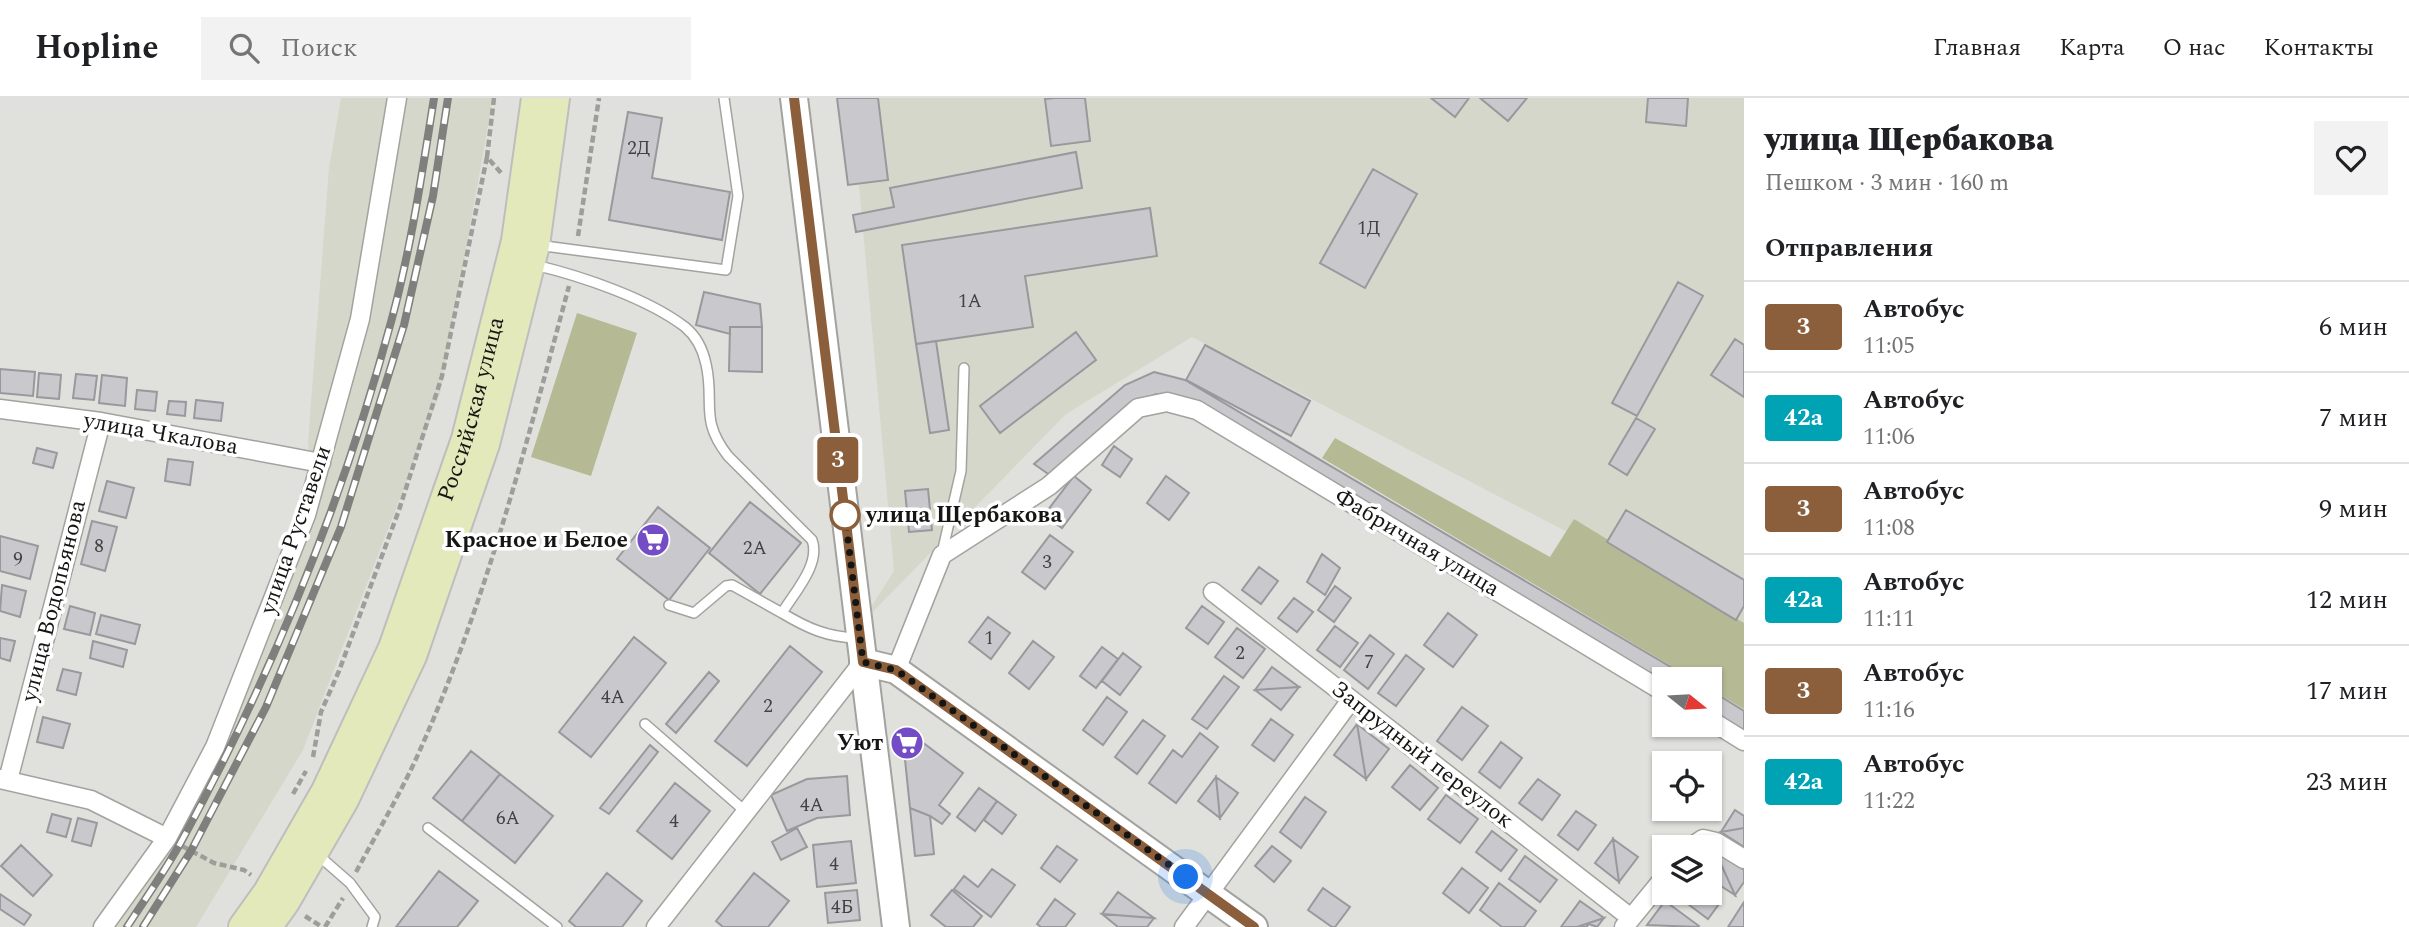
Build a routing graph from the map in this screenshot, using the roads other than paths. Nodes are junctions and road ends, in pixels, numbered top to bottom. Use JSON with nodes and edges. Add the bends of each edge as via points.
{"nodes":[{"id":1,"x":397,"y":98,"type":"edge"},
{"id":2,"x":536,"y":98,"type":"edge"},
{"id":3,"x":555,"y":98,"type":"edge"},
{"id":4,"x":724,"y":98,"type":"edge"},
{"id":5,"x":793,"y":98,"type":"edge"},
{"id":6,"x":533,"y":255,"type":"junction"},
{"id":7,"x":964,"y":368,"type":"dead end"},
{"id":8,"x":0,"y":409,"type":"edge"},
{"id":9,"x":100,"y":422,"type":"junction"},
{"id":10,"x":321,"y":463,"type":"junction"},
{"id":11,"x":942,"y":555,"type":"junction"},
{"id":12,"x":1213,"y":592,"type":"dead end"},
{"id":13,"x":669,"y":606,"type":"dead end"},
{"id":14,"x":782,"y":613,"type":"junction"},
{"id":15,"x":862,"y":650,"type":"junction"},
{"id":16,"x":896,"y":670,"type":"junction"},
{"id":17,"x":1652,"y":685,"type":"edge"},
{"id":18,"x":1351,"y":700,"type":"junction"},
{"id":19,"x":645,"y":724,"type":"dead end"},
{"id":20,"x":1722,"y":727,"type":"edge"},
{"id":21,"x":1744,"y":741,"type":"edge"},
{"id":22,"x":4,"y":780,"type":"edge"},
{"id":23,"x":746,"y":812,"type":"junction"},
{"id":24,"x":428,"y":828,"type":"dead end"},
{"id":25,"x":167,"y":838,"type":"junction"},
{"id":26,"x":1722,"y":846,"type":"edge"},
{"id":27,"x":314,"y":852,"type":"junction"},
{"id":28,"x":1744,"y":859,"type":"edge"},
{"id":29,"x":1652,"y":892,"type":"edge"},
{"id":30,"x":1209,"y":894,"type":"junction"},
{"id":31,"x":1627,"y":922,"type":"edge"},
{"id":32,"x":103,"y":927,"type":"edge"},
{"id":33,"x":243,"y":927,"type":"edge"},
{"id":34,"x":267,"y":927,"type":"edge"},
{"id":35,"x":372,"y":927,"type":"edge"},
{"id":36,"x":557,"y":927,"type":"edge"},
{"id":37,"x":656,"y":927,"type":"edge"},
{"id":38,"x":896,"y":927,"type":"edge"},
{"id":39,"x":1184,"y":927,"type":"edge"},
{"id":40,"x":1254,"y":927,"type":"edge"}],
"edges":[{"from":1,"to":10,"type":"street","name":"улица Руставели","via":[[360,319]]},
{"from":2,"to":33,"type":"main road","name":"Российская улица","via":[[516,241],[467,439],[393,648],[326,791]]},
{"from":3,"to":6,"type":"main road","name":"Российская улица"},
{"from":4,"to":6,"type":"lane","via":[[738,196],[726,270],[576,249]]},
{"from":5,"to":15,"type":"street"},
{"from":6,"to":14,"type":"lane","via":[[662,312],[699,343],[706,364],[710,426],[717,442],[812,540],[815,549],[814,559]]},
{"from":6,"to":27,"type":"main road","name":"Российская улица","via":[[485,444],[412,656],[344,800]]},
{"from":7,"to":11,"type":"lane","via":[[961,471]]},
{"from":8,"to":9,"type":"street","name":"улица Чкалова"},
{"from":9,"to":10,"type":"street","name":"улица Чкалова"},
{"from":9,"to":22,"type":"street","name":"улица Водопьянова"},
{"from":10,"to":25,"type":"street","name":"улица Руставели","via":[[306,515],[215,747]]},
{"from":11,"to":16,"type":"street"},
{"from":11,"to":17,"type":"street","name":"Фабричная улица","via":[[1049,486],[1139,408],[1167,402],[1197,410]]},
{"from":12,"to":18,"type":"street","name":"Запрудный переулок"},
{"from":13,"to":14,"type":"lane","via":[[694,613],[732,584]]},
{"from":14,"to":15,"type":"lane"},
{"from":15,"to":16,"type":"street"},
{"from":15,"to":23,"type":"street"},
{"from":15,"to":38,"type":"street"},
{"from":16,"to":30,"type":"street"},
{"from":18,"to":30,"type":"street"},
{"from":18,"to":31,"type":"street","name":"Запрудный переулок"},
{"from":19,"to":23,"type":"lane"},
{"from":20,"to":21,"type":"street"},
{"from":22,"to":25,"type":"street","via":[[91,800]]},
{"from":23,"to":37,"type":"street"},
{"from":24,"to":36,"type":"lane"},
{"from":25,"to":32,"type":"street","name":"улица Руставели"},
{"from":26,"to":28,"type":"street"},
{"from":27,"to":34,"type":"main road","name":"Российская улица"},
{"from":27,"to":35,"type":"lane","via":[[351,883],[375,917]]},
{"from":29,"to":31,"type":"street"},
{"from":30,"to":39,"type":"street"},
{"from":30,"to":40,"type":"street"}]}
